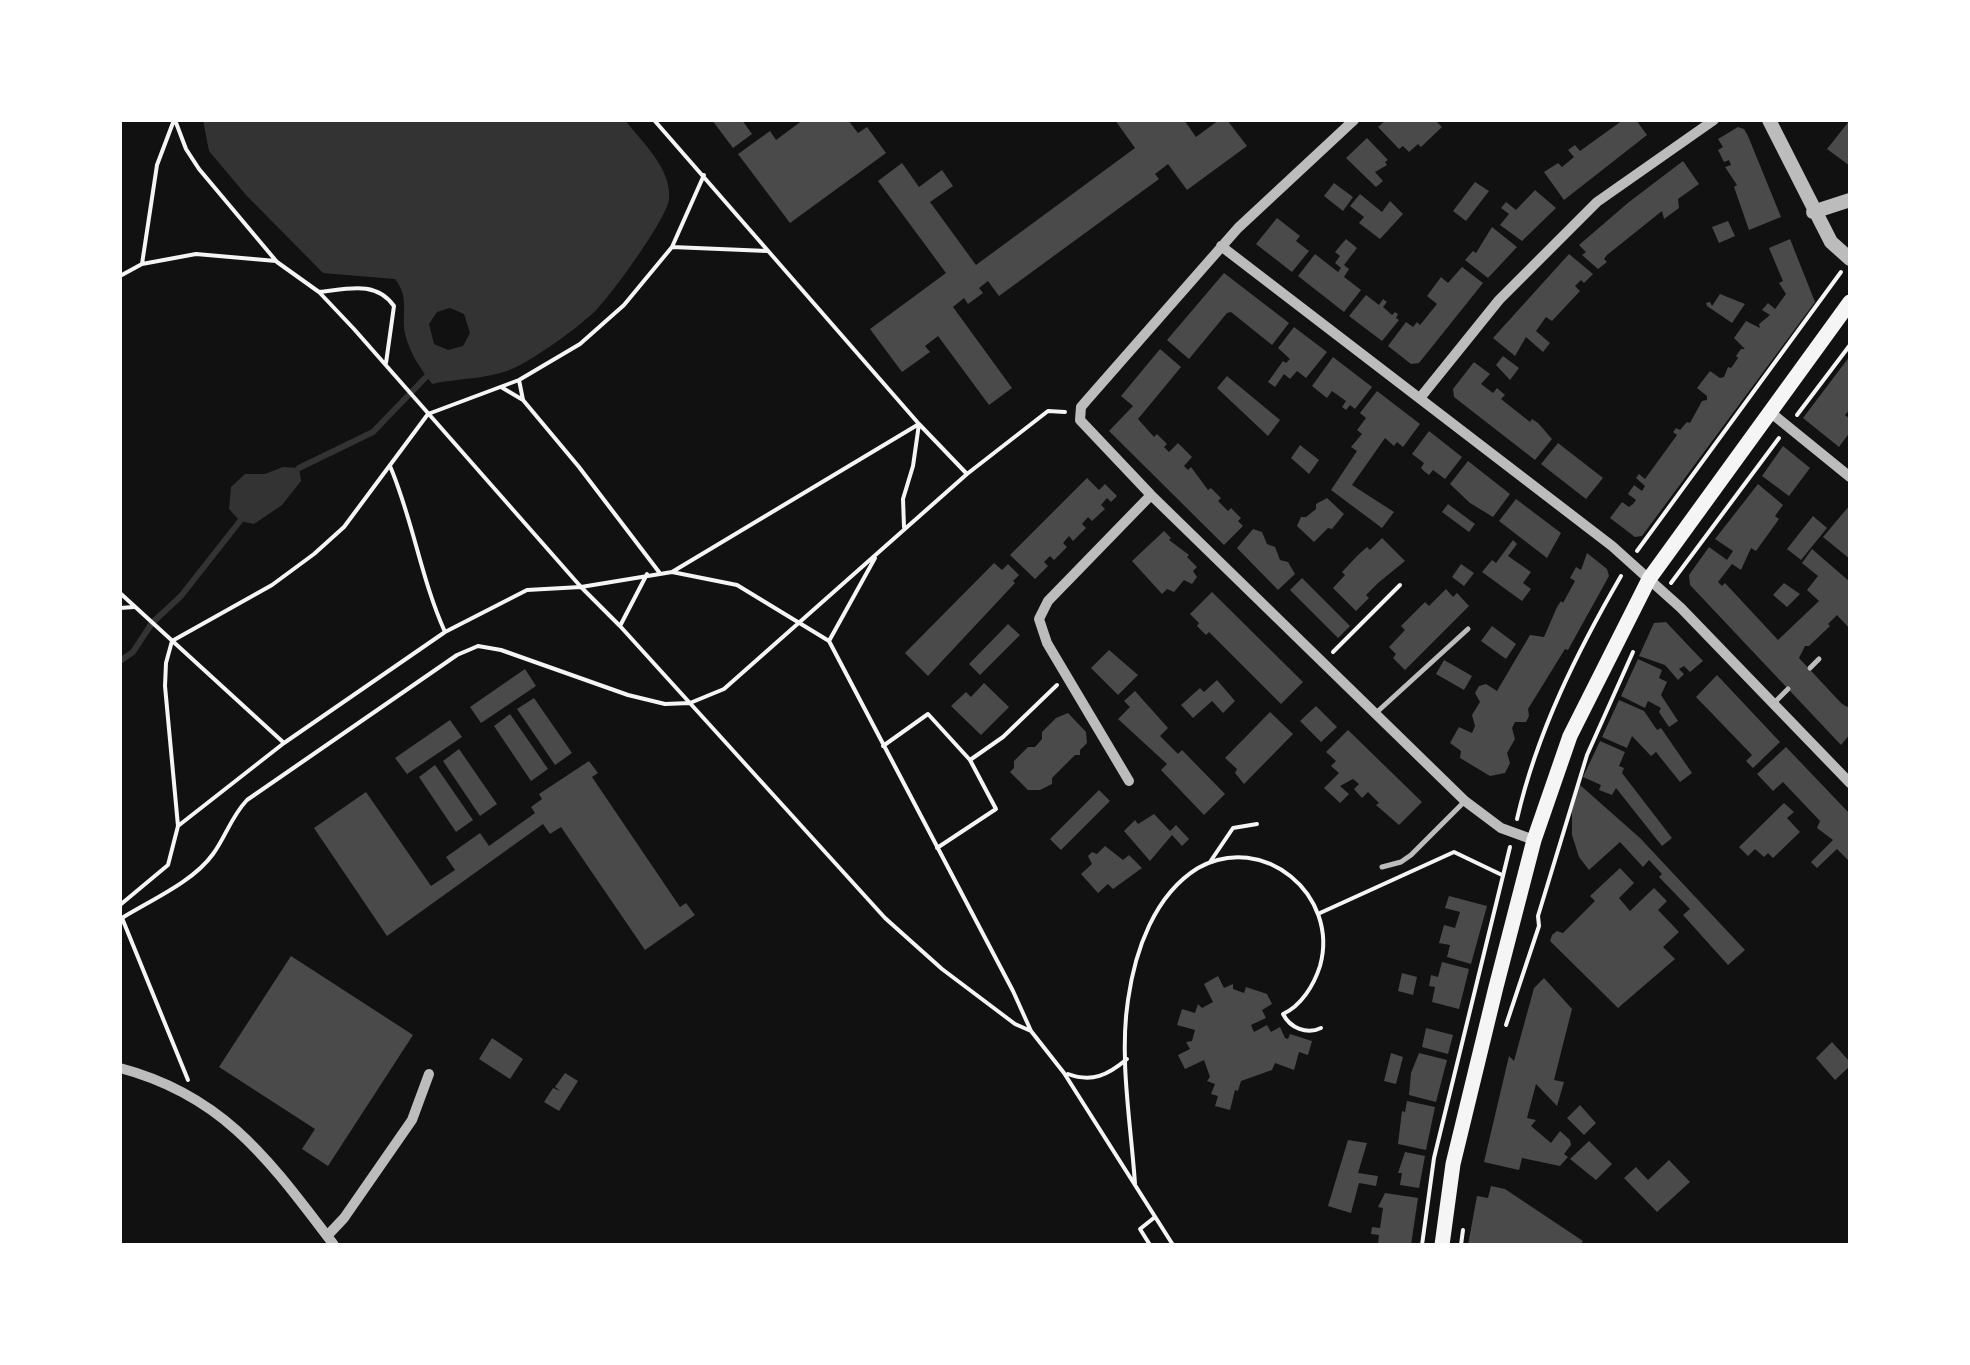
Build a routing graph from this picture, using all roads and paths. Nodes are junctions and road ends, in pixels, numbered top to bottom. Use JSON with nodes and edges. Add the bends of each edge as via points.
{"nodes":[{"id":1,"x":175,"y":120,"type":"edge"},
{"id":2,"x":654,"y":120,"type":"edge"},
{"id":3,"x":1354,"y":120,"type":"edge"},
{"id":4,"x":1714,"y":120,"type":"edge"},
{"id":5,"x":1769,"y":120,"type":"edge"},
{"id":6,"x":704,"y":175,"type":"junction"},
{"id":7,"x":1850,"y":200,"type":"edge"},
{"id":8,"x":1813,"y":212,"type":"junction"},
{"id":9,"x":1221,"y":246,"type":"junction"},
{"id":10,"x":672,"y":248,"type":"junction"},
{"id":11,"x":769,"y":251,"type":"junction"},
{"id":12,"x":1850,"y":259,"type":"edge"},
{"id":13,"x":278,"y":262,"type":"junction"},
{"id":14,"x":142,"y":264,"type":"junction"},
{"id":15,"x":120,"y":276,"type":"edge"},
{"id":16,"x":320,"y":292,"type":"junction"},
{"id":17,"x":1850,"y":302,"type":"edge"},
{"id":18,"x":1850,"y":345,"type":"edge"},
{"id":19,"x":385,"y":365,"type":"junction"},
{"id":20,"x":519,"y":380,"type":"junction"},
{"id":21,"x":501,"y":387,"type":"junction"},
{"id":22,"x":1420,"y":398,"type":"junction"},
{"id":23,"x":522,"y":400,"type":"junction"},
{"id":24,"x":1770,"y":412,"type":"junction"},
{"id":25,"x":1080,"y":413,"type":"junction"},
{"id":26,"x":428,"y":414,"type":"junction"},
{"id":27,"x":919,"y":424,"type":"junction"},
{"id":28,"x":1788,"y":427,"type":"junction"},
{"id":29,"x":390,"y":466,"type":"junction"},
{"id":30,"x":967,"y":474,"type":"junction"},
{"id":31,"x":1850,"y":477,"type":"edge"},
{"id":32,"x":1151,"y":495,"type":"junction"},
{"id":33,"x":904,"y":530,"type":"junction"},
{"id":34,"x":877,"y":554,"type":"junction"},
{"id":35,"x":672,"y":572,"type":"junction"},
{"id":36,"x":660,"y":573,"type":"junction"},
{"id":37,"x":648,"y":574,"type":"junction"},
{"id":38,"x":1649,"y":579,"type":"junction"},
{"id":39,"x":1400,"y":584,"type":"dead end"},
{"id":40,"x":580,"y":588,"type":"junction"},
{"id":41,"x":1664,"y":592,"type":"junction"},
{"id":42,"x":120,"y":593,"type":"edge"},
{"id":43,"x":134,"y":607,"type":"junction"},
{"id":44,"x":120,"y":608,"type":"edge"},
{"id":45,"x":799,"y":623,"type":"junction"},
{"id":46,"x":620,"y":626,"type":"junction"},
{"id":47,"x":1468,"y":629,"type":"dead end"},
{"id":48,"x":445,"y":632,"type":"junction"},
{"id":49,"x":829,"y":641,"type":"junction"},
{"id":50,"x":172,"y":642,"type":"junction"},
{"id":51,"x":1638,"y":642,"type":"dead end"},
{"id":52,"x":1819,"y":659,"type":"dead end"},
{"id":53,"x":1322,"y":663,"type":"junction"},
{"id":54,"x":1810,"y":668,"type":"dead end"},
{"id":55,"x":1066,"y":676,"type":"junction"},
{"id":56,"x":1788,"y":689,"type":"dead end"},
{"id":57,"x":690,"y":703,"type":"junction"},
{"id":58,"x":1773,"y":704,"type":"junction"},
{"id":59,"x":1375,"y":714,"type":"junction"},
{"id":60,"x":284,"y":742,"type":"junction"},
{"id":61,"x":882,"y":746,"type":"junction"},
{"id":62,"x":970,"y":760,"type":"junction"},
{"id":63,"x":1850,"y":760,"type":"edge"},
{"id":64,"x":1840,"y":772,"type":"junction"},
{"id":65,"x":1129,"y":781,"type":"dead end"},
{"id":66,"x":1850,"y":784,"type":"edge"},
{"id":67,"x":1465,"y":801,"type":"junction"},
{"id":68,"x":1256,"y":824,"type":"dead end"},
{"id":69,"x":178,"y":826,"type":"junction"},
{"id":70,"x":1534,"y":840,"type":"junction"},
{"id":71,"x":937,"y":848,"type":"junction"},
{"id":72,"x":1208,"y":864,"type":"junction"},
{"id":73,"x":1382,"y":867,"type":"dead end"},
{"id":74,"x":1503,"y":876,"type":"dead end"},
{"id":75,"x":120,"y":905,"type":"edge"},
{"id":76,"x":1320,"y":912,"type":"junction"},
{"id":77,"x":120,"y":917,"type":"edge"},
{"id":78,"x":1322,"y":1028,"type":"dead end"},
{"id":79,"x":1030,"y":1031,"type":"junction"},
{"id":80,"x":1504,"y":1034,"type":"dead end"},
{"id":81,"x":1126,"y":1059,"type":"junction"},
{"id":82,"x":120,"y":1068,"type":"edge"},
{"id":83,"x":1064,"y":1073,"type":"junction"},
{"id":84,"x":430,"y":1074,"type":"dead end"},
{"id":85,"x":196,"y":1098,"type":"junction"},
{"id":86,"x":1136,"y":1188,"type":"junction"},
{"id":87,"x":1155,"y":1217,"type":"junction"},
{"id":88,"x":1464,"y":1226,"type":"dead end"},
{"id":89,"x":330,"y":1241,"type":"edge"},
{"id":90,"x":1150,"y":1245,"type":"edge"},
{"id":91,"x":1173,"y":1245,"type":"edge"},
{"id":92,"x":1442,"y":1245,"type":"edge"},
{"id":93,"x":1461,"y":1245,"type":"edge"}],
"edges":[{"from":1,"to":13,"type":"path","via":[[199,169]]},
{"from":1,"to":14,"type":"path","via":[[157,165]]},
{"from":2,"to":6,"type":"path"},
{"from":3,"to":9,"type":"street"},
{"from":4,"to":22,"type":"street","via":[[1584,214],[1499,300]]},
{"from":5,"to":8,"type":"street"},
{"from":6,"to":10,"type":"path"},
{"from":6,"to":11,"type":"path"},
{"from":7,"to":8,"type":"street"},
{"from":8,"to":12,"type":"street"},
{"from":9,"to":22,"type":"street"},
{"from":9,"to":25,"type":"street"},
{"from":10,"to":11,"type":"path"},
{"from":10,"to":20,"type":"path","via":[[580,344]]},
{"from":11,"to":27,"type":"path"},
{"from":13,"to":14,"type":"path","via":[[196,254]]},
{"from":13,"to":16,"type":"path"},
{"from":14,"to":15,"type":"path"},
{"from":16,"to":19,"type":"path"},
{"from":16,"to":19,"type":"path","via":[[386,294],[394,306]]},
{"from":17,"to":24,"type":"main road"},
{"from":18,"to":28,"type":"path"},
{"from":19,"to":26,"type":"path"},
{"from":20,"to":21,"type":"path"},
{"from":20,"to":23,"type":"path"},
{"from":21,"to":23,"type":"path"},
{"from":21,"to":26,"type":"path"},
{"from":22,"to":38,"type":"street"},
{"from":23,"to":36,"type":"path"},
{"from":24,"to":28,"type":"street"},
{"from":24,"to":38,"type":"main road"},
{"from":25,"to":30,"type":"path","via":[[1048,412]]},
{"from":25,"to":32,"type":"street","via":[[1082,426]]},
{"from":26,"to":29,"type":"path"},
{"from":26,"to":40,"type":"path"},
{"from":27,"to":30,"type":"path"},
{"from":27,"to":33,"type":"path","via":[[903,499]]},
{"from":27,"to":35,"type":"path"},
{"from":28,"to":31,"type":"street"},
{"from":28,"to":41,"type":"path"},
{"from":29,"to":48,"type":"path"},
{"from":29,"to":50,"type":"path","via":[[314,554]]},
{"from":30,"to":33,"type":"path"},
{"from":32,"to":53,"type":"street"},
{"from":32,"to":55,"type":"street","via":[[1042,611],[1043,636]]},
{"from":33,"to":34,"type":"path"},
{"from":34,"to":45,"type":"path"},
{"from":34,"to":49,"type":"path"},
{"from":35,"to":36,"type":"path"},
{"from":35,"to":45,"type":"path","via":[[737,584]]},
{"from":36,"to":37,"type":"path"},
{"from":37,"to":40,"type":"path"},
{"from":37,"to":46,"type":"path"},
{"from":38,"to":41,"type":"street"},
{"from":38,"to":70,"type":"main road","via":[[1570,736]]},
{"from":39,"to":53,"type":"path"},
{"from":40,"to":46,"type":"path"},
{"from":40,"to":48,"type":"path","via":[[527,590]]},
{"from":41,"to":58,"type":"street"},
{"from":42,"to":43,"type":"path"},
{"from":43,"to":44,"type":"path"},
{"from":43,"to":50,"type":"path"},
{"from":45,"to":49,"type":"path"},
{"from":45,"to":57,"type":"path","via":[[724,689]]},
{"from":46,"to":57,"type":"path"},
{"from":47,"to":59,"type":"lane"},
{"from":48,"to":60,"type":"path"},
{"from":49,"to":61,"type":"path"},
{"from":50,"to":60,"type":"path"},
{"from":50,"to":69,"type":"path","via":[[165,686]]},
{"from":51,"to":80,"type":"path","via":[[1570,804]]},
{"from":52,"to":54,"type":"lane"},
{"from":53,"to":59,"type":"street"},
{"from":55,"to":62,"type":"path"},
{"from":55,"to":65,"type":"street"},
{"from":56,"to":58,"type":"lane"},
{"from":57,"to":77,"type":"path","via":[[628,695],[478,646],[248,800],[197,871]]},
{"from":57,"to":79,"type":"path","via":[[885,918],[942,969]]},
{"from":58,"to":64,"type":"street"},
{"from":59,"to":67,"type":"street"},
{"from":60,"to":69,"type":"path"},
{"from":61,"to":62,"type":"path","via":[[928,714]]},
{"from":61,"to":71,"type":"path"},
{"from":62,"to":71,"type":"path","via":[[996,809]]},
{"from":63,"to":64,"type":"street"},
{"from":64,"to":66,"type":"street"},
{"from":67,"to":70,"type":"street","via":[[1501,828]]},
{"from":67,"to":73,"type":"lane","via":[[1411,855]]},
{"from":68,"to":72,"type":"path","via":[[1233,828]]},
{"from":69,"to":75,"type":"path","via":[[168,865]]},
{"from":70,"to":92,"type":"main road","via":[[1453,1164]]},
{"from":71,"to":79,"type":"path"},
{"from":72,"to":76,"type":"path","via":[[1240,858],[1270,864],[1296,881]]},
{"from":72,"to":81,"type":"path","via":[[1171,892],[1142,944],[1128,998]]},
{"from":74,"to":76,"type":"path","via":[[1454,852]]},
{"from":76,"to":78,"type":"path","via":[[1324,949],[1317,974],[1284,1014],[1294,1026]]},
{"from":77,"to":85,"type":"path"},
{"from":79,"to":83,"type":"path"},
{"from":81,"to":83,"type":"path","via":[[1092,1078]]},
{"from":81,"to":86,"type":"path"},
{"from":82,"to":85,"type":"street"},
{"from":83,"to":86,"type":"path"},
{"from":84,"to":89,"type":"street","via":[[412,1120]]},
{"from":85,"to":89,"type":"street","via":[[243,1133]]},
{"from":86,"to":87,"type":"path"},
{"from":87,"to":90,"type":"path","via":[[1140,1229]]},
{"from":87,"to":91,"type":"path"},
{"from":88,"to":93,"type":"path"}]}
